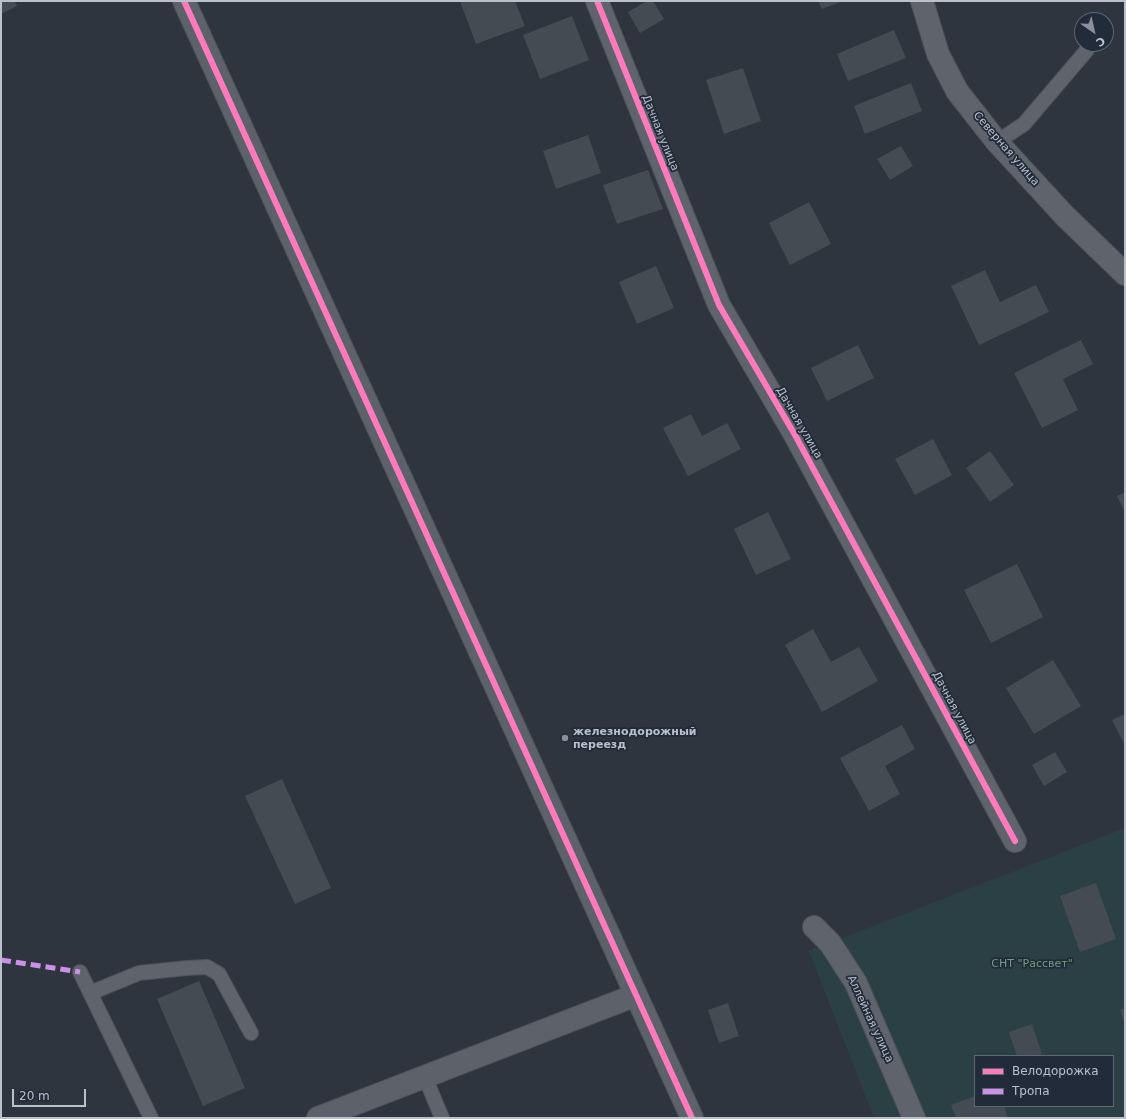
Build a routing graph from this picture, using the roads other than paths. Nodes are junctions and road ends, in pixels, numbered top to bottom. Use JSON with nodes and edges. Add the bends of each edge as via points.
{"nodes":[{"id":1,"x":184,"y":1,"type":"edge"},
{"id":2,"x":596,"y":1,"type":"edge"},
{"id":3,"x":922,"y":1,"type":"edge"},
{"id":4,"x":1085,"y":52,"type":"edge"},
{"id":5,"x":997,"y":142,"type":"junction"},
{"id":6,"x":1125,"y":274,"type":"edge"},
{"id":7,"x":1015,"y":842,"type":"dead end"},
{"id":8,"x":814,"y":927,"type":"dead end"},
{"id":9,"x":80,"y":972,"type":"dead end"},
{"id":10,"x":90,"y":993,"type":"junction"},
{"id":11,"x":636,"y":996,"type":"junction"},
{"id":12,"x":251,"y":1033,"type":"dead end"},
{"id":13,"x":425,"y":1077,"type":"junction"},
{"id":14,"x":151,"y":1118,"type":"edge"},
{"id":15,"x":318,"y":1118,"type":"edge"},
{"id":16,"x":442,"y":1118,"type":"edge"},
{"id":17,"x":692,"y":1118,"type":"edge"},
{"id":18,"x":914,"y":1118,"type":"edge"}],
"edges":[{"from":1,"to":11,"type":"street"},
{"from":2,"to":7,"type":"street","name":"Дачная улица","via":[[719,305],[795,435]]},
{"from":3,"to":5,"type":"street","name":"Северная улица","via":[[938,54],[957,91]]},
{"from":4,"to":5,"type":"lane","via":[[1024,124]]},
{"from":5,"to":6,"type":"street","name":"Северная улица","via":[[1064,215]]},
{"from":8,"to":18,"type":"street","name":"Аллейная улица","via":[[830,943],[856,982]]},
{"from":9,"to":10,"type":"lane"},
{"from":10,"to":12,"type":"lane","via":[[139,973],[207,967],[219,974]]},
{"from":10,"to":14,"type":"lane"},
{"from":11,"to":13,"type":"street"},
{"from":11,"to":17,"type":"street"},
{"from":13,"to":15,"type":"street"},
{"from":13,"to":16,"type":"lane"}]}
